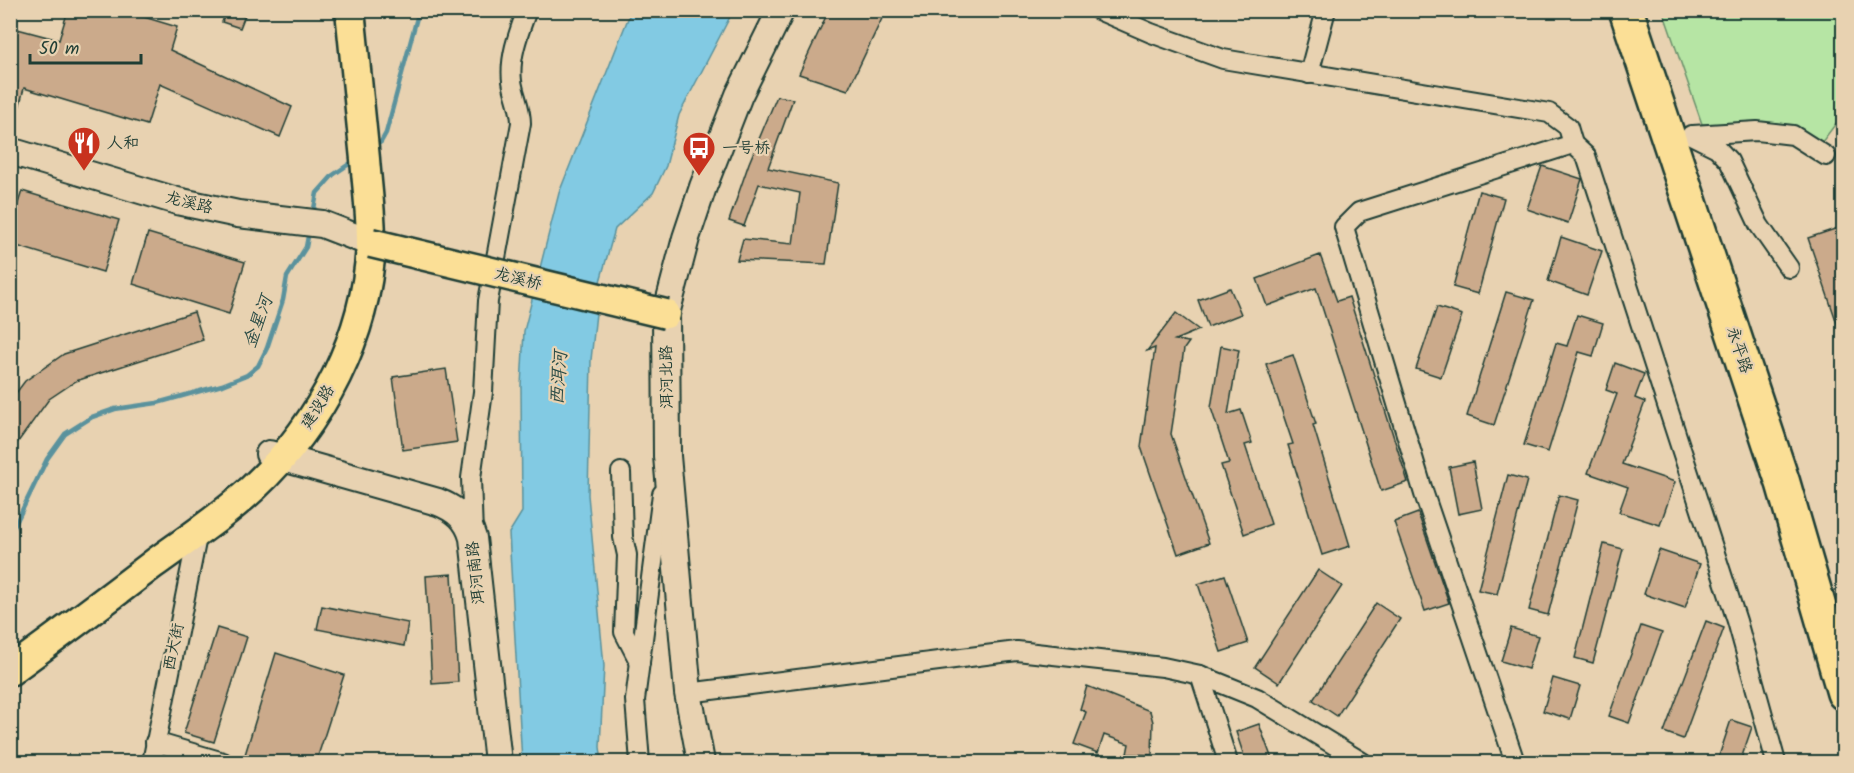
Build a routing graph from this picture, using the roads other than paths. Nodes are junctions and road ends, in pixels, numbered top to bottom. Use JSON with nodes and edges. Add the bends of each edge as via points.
{"nodes":[{"id":1,"x":337,"y":10,"type":"edge"},
{"id":2,"x":350,"y":10,"type":"edge"},
{"id":3,"x":527,"y":10,"type":"edge"},
{"id":4,"x":781,"y":10,"type":"edge"},
{"id":5,"x":1098,"y":10,"type":"edge"},
{"id":6,"x":1326,"y":10,"type":"edge"},
{"id":7,"x":1626,"y":10,"type":"edge"},
{"id":8,"x":1650,"y":10,"type":"edge"},
{"id":9,"x":1309,"y":74,"type":"junction"},
{"id":10,"x":1691,"y":135,"type":"junction"},
{"id":11,"x":1573,"y":144,"type":"junction"},
{"id":12,"x":357,"y":147,"type":"junction"},
{"id":13,"x":10,"y":151,"type":"edge"},
{"id":14,"x":1826,"y":156,"type":"dead end"},
{"id":15,"x":365,"y":240,"type":"junction"},
{"id":16,"x":1789,"y":268,"type":"dead end"},
{"id":17,"x":666,"y":314,"type":"junction"},
{"id":18,"x":275,"y":456,"type":"junction"},
{"id":19,"x":668,"y":456,"type":"junction"},
{"id":20,"x":621,"y":472,"type":"dead end"},
{"id":21,"x":198,"y":531,"type":"junction"},
{"id":22,"x":473,"y":538,"type":"junction"},
{"id":23,"x":1844,"y":612,"type":"edge"},
{"id":24,"x":10,"y":656,"type":"edge"},
{"id":25,"x":640,"y":663,"type":"junction"},
{"id":26,"x":10,"y":671,"type":"edge"},
{"id":27,"x":1200,"y":675,"type":"junction"},
{"id":28,"x":688,"y":693,"type":"junction"},
{"id":29,"x":1844,"y":693,"type":"edge"},
{"id":30,"x":155,"y":742,"type":"junction"},
{"id":31,"x":152,"y":762,"type":"edge"},
{"id":32,"x":223,"y":762,"type":"edge"},
{"id":33,"x":498,"y":762,"type":"edge"},
{"id":34,"x":640,"y":762,"type":"edge"},
{"id":35,"x":701,"y":762,"type":"edge"},
{"id":36,"x":1228,"y":762,"type":"edge"},
{"id":37,"x":1362,"y":762,"type":"edge"},
{"id":38,"x":1515,"y":762,"type":"edge"},
{"id":39,"x":1776,"y":762,"type":"edge"}],
"edges":[{"from":1,"to":12,"type":"main road","name":"建设路"},
{"from":2,"to":12,"type":"main road","name":"建设路"},
{"from":3,"to":22,"type":"street","via":[[512,69],[521,123],[488,301],[483,392],[471,478]]},
{"from":4,"to":17,"type":"street","name":"洱河北路","via":[[739,95],[703,187]]},
{"from":5,"to":9,"type":"street","via":[[1222,58]]},
{"from":6,"to":9,"type":"street"},
{"from":7,"to":29,"type":"highway","name":"永平路","via":[[1783,483]]},
{"from":8,"to":10,"type":"highway","name":"永平路"},
{"from":9,"to":11,"type":"street","via":[[1549,113],[1568,127]]},
{"from":10,"to":14,"type":"street","via":[[1757,131],[1793,135]]},
{"from":10,"to":16,"type":"street","via":[[1718,148],[1729,161],[1759,225]]},
{"from":10,"to":23,"type":"highway","name":"永平路"},
{"from":11,"to":38,"type":"street","via":[[1359,212],[1344,227],[1424,494]]},
{"from":11,"to":39,"type":"street","via":[[1587,156],[1737,621]]},
{"from":12,"to":15,"type":"main road","name":"建设路"},
{"from":13,"to":15,"type":"street","name":"龙溪路","via":[[194,205],[322,224]]},
{"from":15,"to":17,"type":"main road","name":"龙溪桥","bridge":true},
{"from":15,"to":18,"type":"main road","name":"建设路","via":[[360,309],[342,363],[319,409]]},
{"from":17,"to":19,"type":"street","name":"洱河北路"},
{"from":18,"to":21,"type":"main road","name":"建设路","via":[[246,494]]},
{"from":18,"to":22,"type":"street","name":"洱河南路","via":[[447,506],[464,518]]},
{"from":18,"to":24,"type":"main road","name":"建设路"},
{"from":19,"to":25,"type":"street"},
{"from":19,"to":28,"type":"street","name":"洱河北路"},
{"from":20,"to":25,"type":"street","via":[[627,555],[624,632]]},
{"from":21,"to":26,"type":"main road","name":"建设路"},
{"from":21,"to":30,"type":"street","name":"西大街"},
{"from":22,"to":33,"type":"street","name":"洱河南路"},
{"from":25,"to":34,"type":"street","via":[[635,700]]},
{"from":27,"to":28,"type":"street","via":[[1163,667],[1017,651]]},
{"from":27,"to":36,"type":"street"},
{"from":27,"to":37,"type":"street","via":[[1257,698]]},
{"from":28,"to":35,"type":"street","name":"洱河北路"},
{"from":30,"to":31,"type":"street","name":"西大街"},
{"from":30,"to":32,"type":"street"}]}
